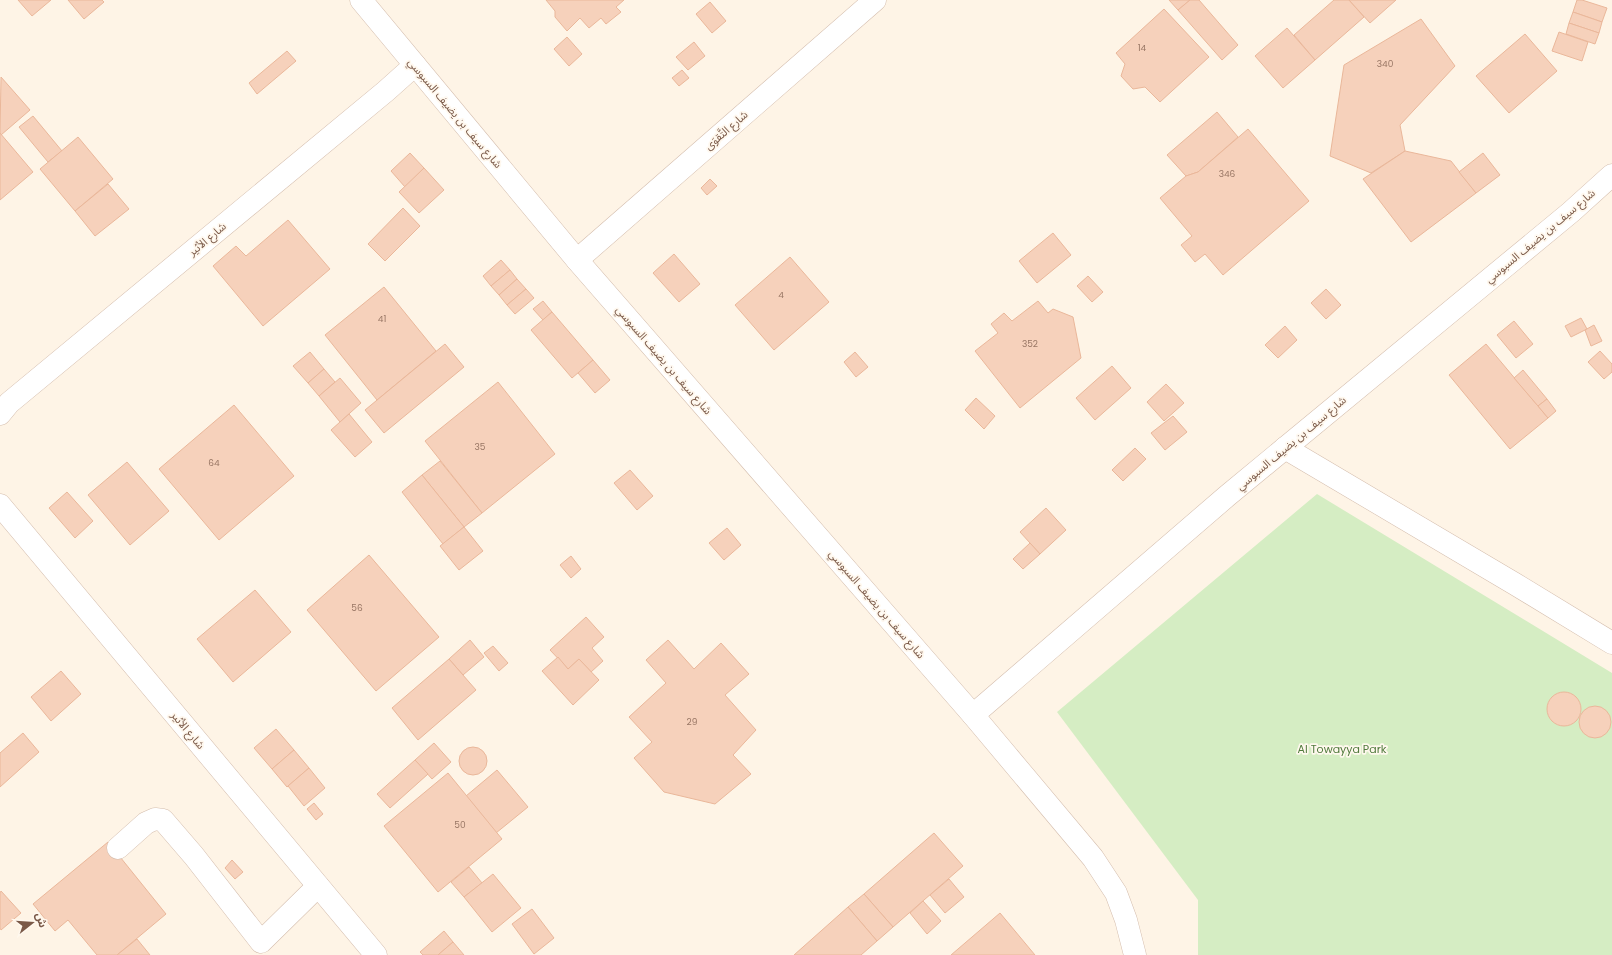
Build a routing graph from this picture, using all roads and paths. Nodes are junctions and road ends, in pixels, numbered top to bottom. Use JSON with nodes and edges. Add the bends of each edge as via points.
{"nodes":[{"id":1,"x":361,"y":0,"type":"edge"},
{"id":2,"x":875,"y":0,"type":"edge"},
{"id":3,"x":415,"y":65,"type":"junction"},
{"id":4,"x":1612,"y":175,"type":"edge"},
{"id":5,"x":577,"y":260,"type":"junction"},
{"id":6,"x":0,"y":414,"type":"edge"},
{"id":7,"x":1285,"y":448,"type":"junction"},
{"id":8,"x":0,"y":505,"type":"edge"},
{"id":9,"x":1612,"y":643,"type":"edge"},
{"id":10,"x":974,"y":715,"type":"junction"},
{"id":11,"x":118,"y":848,"type":"dead end"},
{"id":12,"x":318,"y":886,"type":"junction"},
{"id":13,"x":267,"y":948,"type":"edge"},
{"id":14,"x":376,"y":955,"type":"edge"},
{"id":15,"x":1135,"y":955,"type":"edge"}],
"edges":[{"from":1,"to":3,"type":"street","name":"شارع سيف بن يضيف السبوسي"},
{"from":2,"to":5,"type":"street","name":"شارع التَّقوَى"},
{"from":3,"to":5,"type":"street","name":"شارع سيف بن يضيف السبوسي"},
{"from":3,"to":6,"type":"street","name":"شارع الأثير","via":[[9,403]]},
{"from":4,"to":7,"type":"street","name":"شارع سيف بن يضيف السبوسي","via":[[1571,212]]},
{"from":5,"to":10,"type":"street","name":"شارع سيف بن يضيف السبوسي"},
{"from":7,"to":9,"type":"street"},
{"from":7,"to":10,"type":"street","name":"شارع سيف بن يضيف السبوسي"},
{"from":8,"to":12,"type":"street","name":"شارع الأثير"},
{"from":10,"to":15,"type":"street","name":"شارع سيف بن يضيف السبوسي","via":[[1093,858],[1116,893]]},
{"from":11,"to":13,"type":"street","via":[[146,823],[156,819],[163,820]]},
{"from":12,"to":13,"type":"street"},
{"from":12,"to":14,"type":"street","name":"شارع الأثير"}]}
